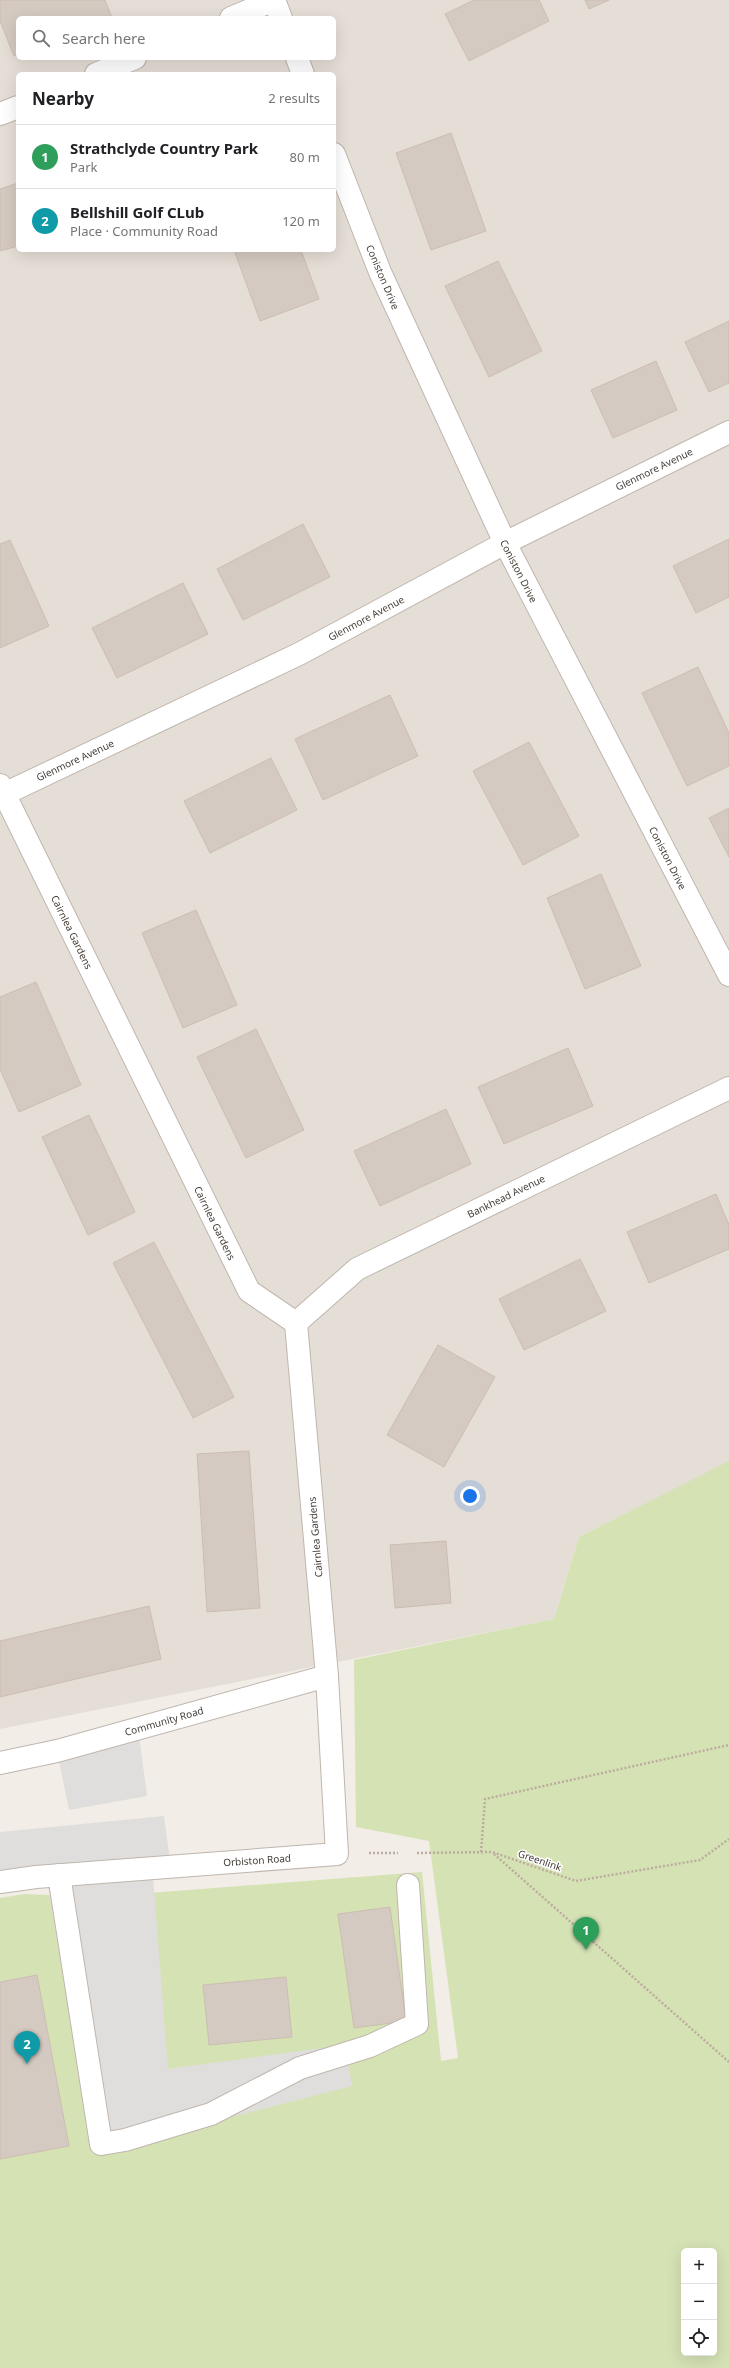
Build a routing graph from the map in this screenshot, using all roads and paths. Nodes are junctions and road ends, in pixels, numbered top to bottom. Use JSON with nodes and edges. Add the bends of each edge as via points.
{"nodes":[{"id":1,"x":274,"y":0,"type":"edge"},
{"id":2,"x":236,"y":16,"type":"edge"},
{"id":3,"x":280,"y":16,"type":"edge"},
{"id":4,"x":130,"y":60,"type":"edge"},
{"id":5,"x":298,"y":60,"type":"edge"},
{"id":6,"x":101,"y":72,"type":"edge"},
{"id":7,"x":302,"y":72,"type":"edge"},
{"id":8,"x":16,"y":107,"type":"edge"},
{"id":9,"x":0,"y":114,"type":"edge"},
{"id":10,"x":336,"y":159,"type":"edge"},
{"id":11,"x":729,"y":432,"type":"edge"},
{"id":12,"x":505,"y":543,"type":"junction"},
{"id":13,"x":1,"y":792,"type":"edge"},
{"id":14,"x":729,"y":975,"type":"edge"},
{"id":15,"x":729,"y":1088,"type":"edge"},
{"id":16,"x":296,"y":1323,"type":"junction"},
{"id":17,"x":327,"y":1676,"type":"junction"},
{"id":18,"x":729,"y":1745,"type":"edge"},
{"id":19,"x":0,"y":1763,"type":"edge"},
{"id":20,"x":729,"y":1839,"type":"edge"},
{"id":21,"x":481,"y":1852,"type":"junction"},
{"id":22,"x":492,"y":1852,"type":"junction"},
{"id":23,"x":402,"y":1853,"type":"dead end"},
{"id":24,"x":409,"y":1853,"type":"dead end"},
{"id":25,"x":337,"y":1854,"type":"junction"},
{"id":26,"x":59,"y":1875,"type":"junction"},
{"id":27,"x":0,"y":1882,"type":"edge"},
{"id":28,"x":408,"y":1885,"type":"dead end"},
{"id":29,"x":729,"y":2062,"type":"edge"}],
"edges":[{"from":1,"to":2,"type":"street"},
{"from":1,"to":3,"type":"street"},
{"from":4,"to":6,"type":"street"},
{"from":5,"to":7,"type":"street"},
{"from":8,"to":9,"type":"street"},
{"from":10,"to":12,"type":"street","name":"Coniston Drive","via":[[380,272]]},
{"from":11,"to":12,"type":"street","name":"Glenmore Avenue"},
{"from":12,"to":13,"type":"street","name":"Glenmore Avenue","via":[[299,654]]},
{"from":12,"to":14,"type":"street","name":"Coniston Drive"},
{"from":13,"to":16,"type":"street","name":"Cairnlea Gardens","via":[[249,1291]]},
{"from":15,"to":16,"type":"street","name":"Bankhead Avenue","via":[[357,1269]]},
{"from":16,"to":17,"type":"street","name":"Cairnlea Gardens"},
{"from":17,"to":19,"type":"street","name":"Community Road","via":[[57,1751]]},
{"from":17,"to":25,"type":"street"},
{"from":18,"to":21,"type":"path","via":[[485,1799]]},
{"from":20,"to":22,"type":"path","name":"Greenlink","via":[[700,1860],[576,1881]]},
{"from":21,"to":22,"type":"path","name":"Greenlink"},
{"from":21,"to":24,"type":"path","name":"Greenlink"},
{"from":22,"to":29,"type":"path"},
{"from":23,"to":25,"type":"path"},
{"from":25,"to":26,"type":"street","name":"Orbiston Road"},
{"from":26,"to":27,"type":"street","name":"Orbiston Road"},
{"from":26,"to":28,"type":"street","via":[[101,2144],[125,2140],[211,2114],[300,2068],[370,2046],[417,2024]]}]}
